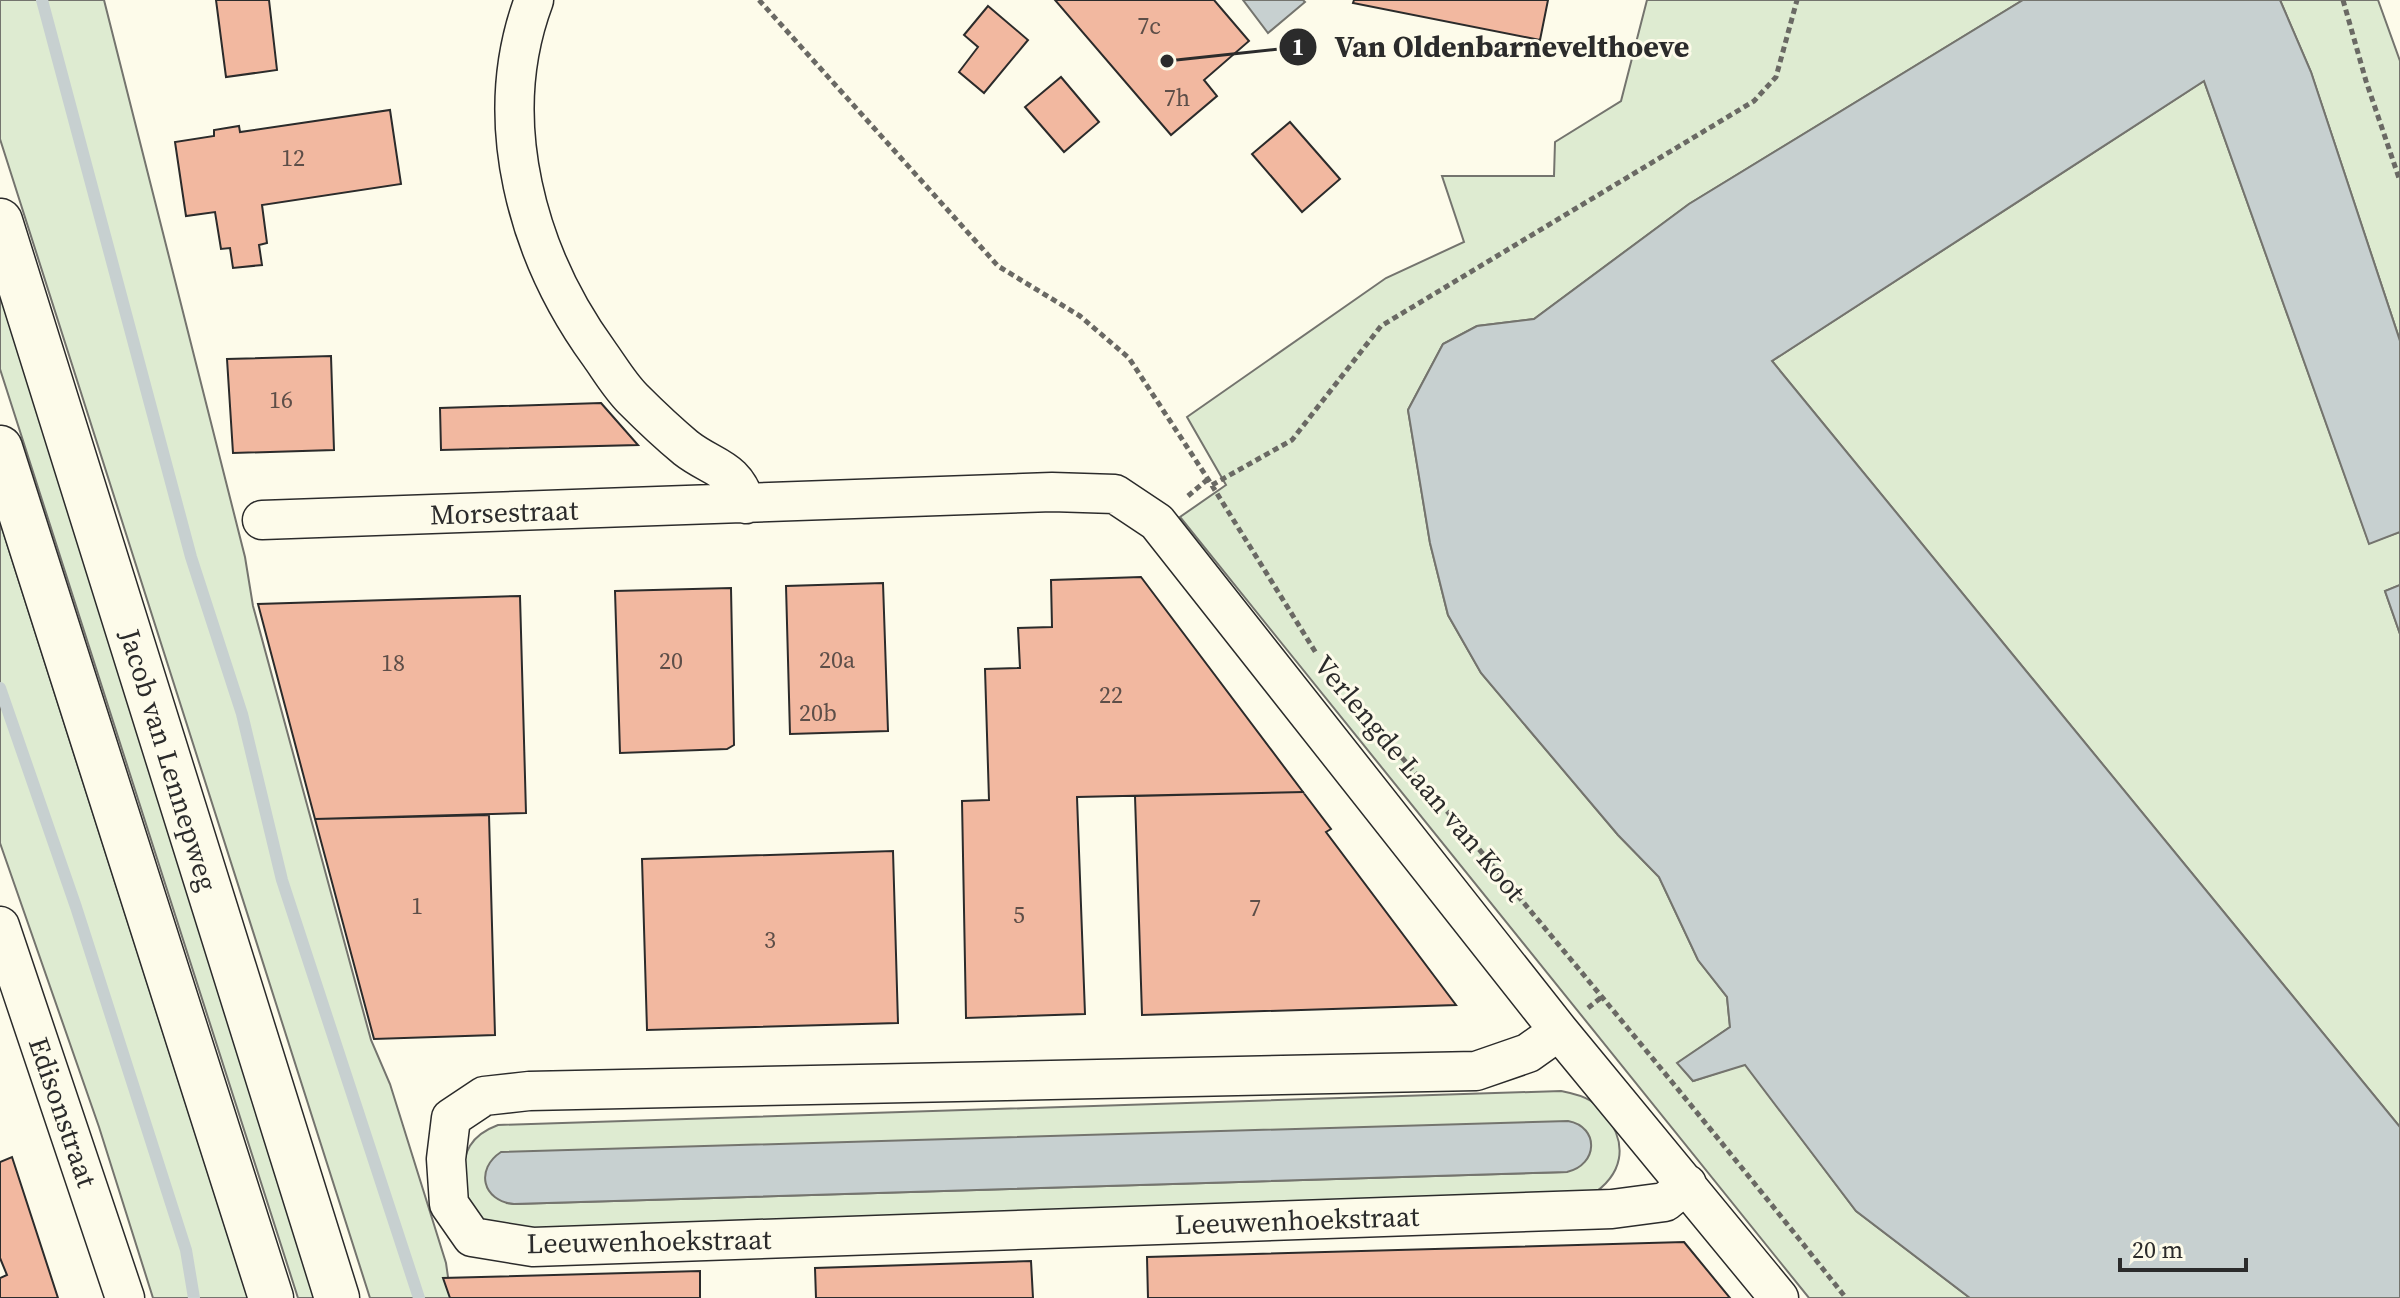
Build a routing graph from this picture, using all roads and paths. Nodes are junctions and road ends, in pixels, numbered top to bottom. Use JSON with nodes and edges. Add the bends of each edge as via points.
{"nodes":[{"id":1,"x":534,"y":0,"type":"edge"},
{"id":2,"x":759,"y":0,"type":"edge"},
{"id":3,"x":1797,"y":0,"type":"edge"},
{"id":4,"x":2343,"y":0,"type":"edge"},
{"id":5,"x":2400,"y":181,"type":"edge"},
{"id":6,"x":0,"y":221,"type":"edge"},
{"id":7,"x":0,"y":448,"type":"edge"},
{"id":8,"x":1212,"y":485,"type":"junction"},
{"id":9,"x":746,"y":504,"type":"junction"},
{"id":10,"x":262,"y":520,"type":"dead end"},
{"id":11,"x":1157,"y":522,"type":"joint"},
{"id":12,"x":1321,"y":661,"type":"dead end"},
{"id":13,"x":1351,"y":697,"type":"dead end"},
{"id":14,"x":0,"y":926,"type":"edge"},
{"id":15,"x":1559,"y":1031,"type":"junction"},
{"id":16,"x":1687,"y":1184,"type":"junction"},
{"id":17,"x":125,"y":1298,"type":"edge"},
{"id":18,"x":271,"y":1298,"type":"edge"},
{"id":19,"x":337,"y":1298,"type":"edge"},
{"id":20,"x":1779,"y":1298,"type":"edge"},
{"id":21,"x":1846,"y":1298,"type":"edge"}],
"edges":[{"from":1,"to":9,"type":"street","via":[[521,38],[515,140],[530,220],[552,274],[580,328],[630,396],[687,449],[736,481]]},
{"from":2,"to":8,"type":"path","name":"Verlengde Laan van Koot","via":[[998,266],[1080,316],[1129,358]]},
{"from":3,"to":8,"type":"path","via":[[1776,77],[1754,101],[1381,326],[1292,440]]},
{"from":4,"to":5,"type":"path"},
{"from":6,"to":19,"type":"main road","name":"Jacob van Lennepweg"},
{"from":7,"to":18,"type":"main road"},
{"from":8,"to":12,"type":"path","name":"Verlengde Laan van Koot"},
{"from":9,"to":10,"type":"street","name":"Morsestraat"},
{"from":9,"to":11,"type":"street","name":"Morsestraat","via":[[1115,494]]},
{"from":11,"to":15,"type":"street","name":"Verlengde Laan van Koot"},
{"from":13,"to":21,"type":"path","name":"Verlengde Laan van Koot","via":[[1613,1008]]},
{"from":14,"to":17,"type":"street","name":"Edisonstraat"},
{"from":15,"to":16,"type":"street","name":"Verlengde Laan van Koot"},
{"from":15,"to":16,"type":"street","name":"Leeuwenhoekstraat","via":[[1528,1053],[1476,1071],[484,1096],[451,1118],[446,1159],[449,1204],[472,1237],[533,1247],[1612,1209],[1665,1202]]},
{"from":16,"to":20,"type":"street","name":"Verlengde Laan van Koot"}]}
